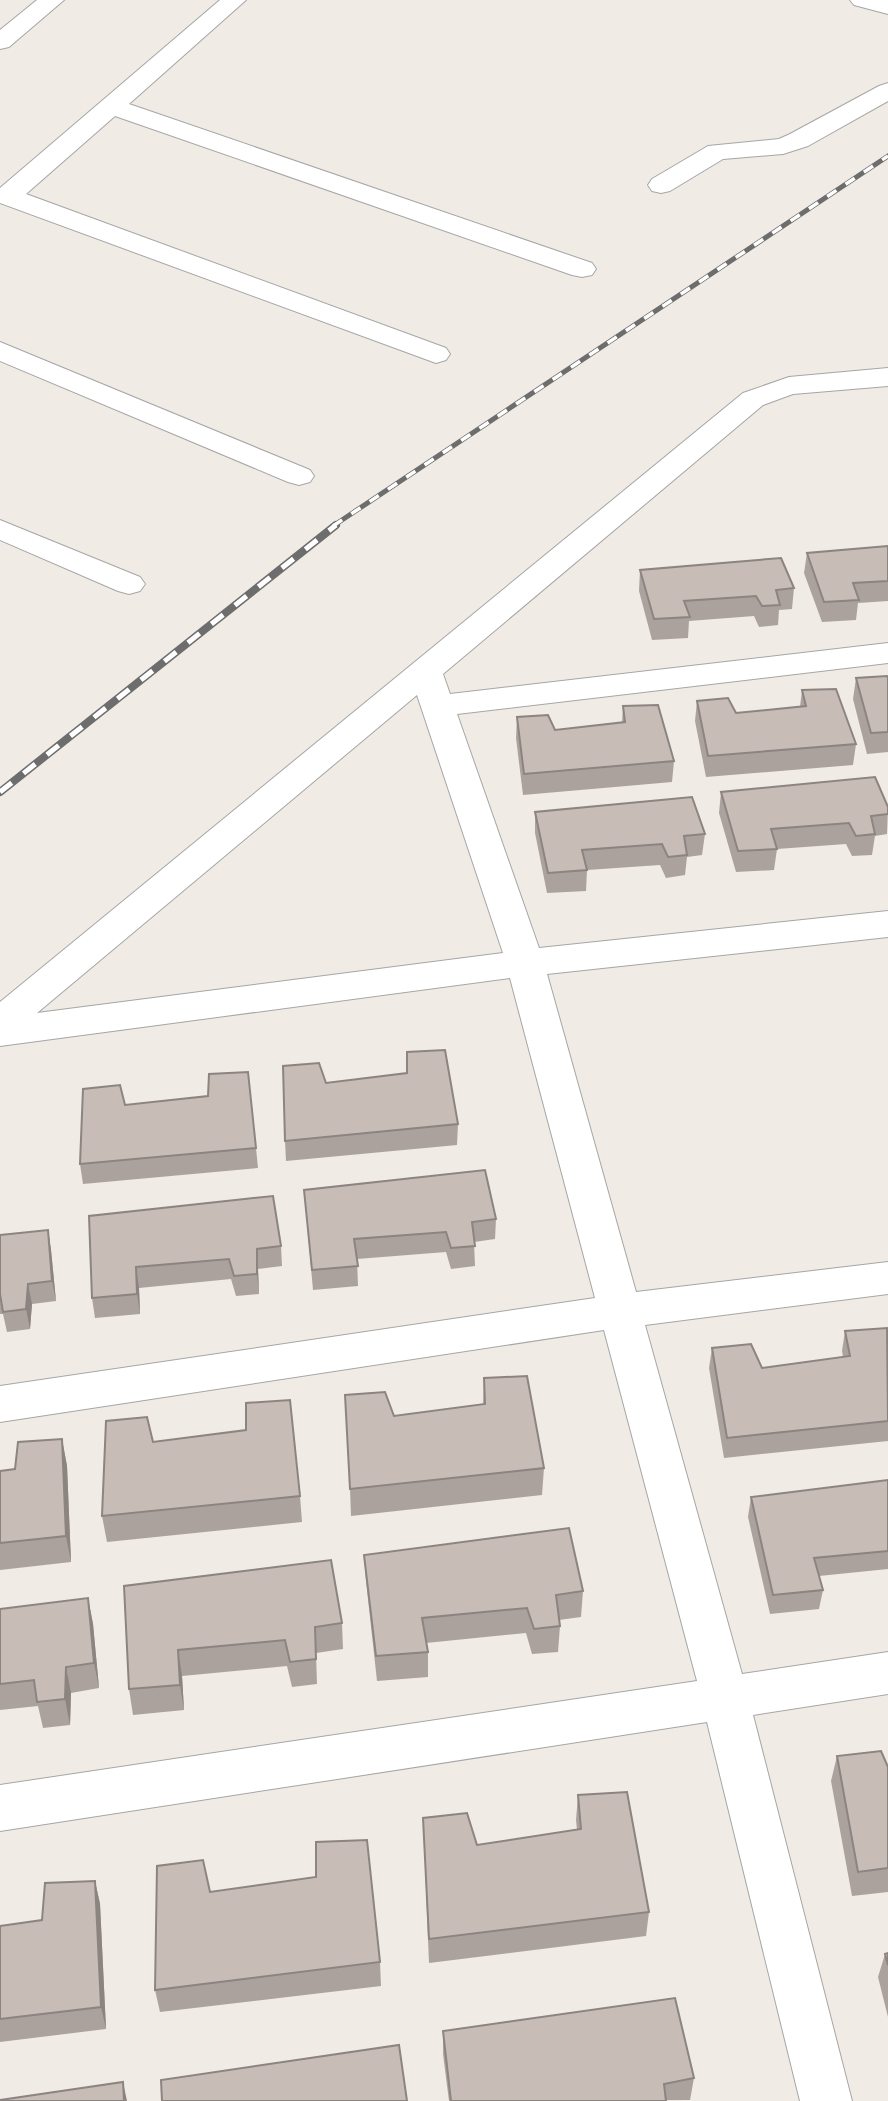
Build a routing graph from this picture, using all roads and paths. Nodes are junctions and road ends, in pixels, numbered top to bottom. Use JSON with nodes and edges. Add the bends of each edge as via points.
{"nodes":[{"id":1,"x":52,"y":0,"type":"edge"},
{"id":2,"x":233,"y":0,"type":"edge"},
{"id":3,"x":862,"y":0,"type":"edge"},
{"id":4,"x":888,"y":8,"type":"edge"},
{"id":5,"x":6,"y":32,"type":"edge"},
{"id":6,"x":888,"y":91,"type":"edge"},
{"id":7,"x":111,"y":106,"type":"junction"},
{"id":8,"x":661,"y":185,"type":"dead end"},
{"id":9,"x":3,"y":195,"type":"edge"},
{"id":10,"x":582,"y":269,"type":"dead end"},
{"id":11,"x":0,"y":351,"type":"edge"},
{"id":12,"x":436,"y":354,"type":"dead end"},
{"id":13,"x":888,"y":377,"type":"edge"},
{"id":14,"x":299,"y":476,"type":"dead end"},
{"id":15,"x":0,"y":528,"type":"edge"},
{"id":16,"x":30,"y":541,"type":"junction"},
{"id":17,"x":0,"y":564,"type":"edge"},
{"id":18,"x":129,"y":584,"type":"dead end"},
{"id":19,"x":888,"y":653,"type":"edge"},
{"id":20,"x":431,"y":688,"type":"junction"},
{"id":21,"x":888,"y":923,"type":"edge"},
{"id":22,"x":525,"y":963,"type":"junction"},
{"id":23,"x":0,"y":1023,"type":"edge"},
{"id":24,"x":0,"y":1032,"type":"edge"},
{"id":25,"x":888,"y":1278,"type":"edge"},
{"id":26,"x":621,"y":1311,"type":"junction"},
{"id":27,"x":0,"y":1404,"type":"edge"},
{"id":28,"x":888,"y":1673,"type":"edge"},
{"id":29,"x":725,"y":1698,"type":"junction"},
{"id":30,"x":0,"y":1808,"type":"edge"},
{"id":31,"x":826,"y":2101,"type":"edge"}],
"edges":[{"from":1,"to":5,"type":"street"},
{"from":2,"to":7,"type":"street"},
{"from":3,"to":4,"type":"street"},
{"from":6,"to":8,"type":"street","via":[[799,140],[783,146],[717,152]]},
{"from":7,"to":9,"type":"street"},
{"from":7,"to":10,"type":"street"},
{"from":9,"to":12,"type":"street"},
{"from":11,"to":14,"type":"street"},
{"from":13,"to":20,"type":"street","via":[[789,386],[753,399]]},
{"from":15,"to":16,"type":"street"},
{"from":16,"to":17,"type":"street"},
{"from":16,"to":18,"type":"street"},
{"from":19,"to":20,"type":"street"},
{"from":20,"to":22,"type":"street"},
{"from":20,"to":23,"type":"street"},
{"from":21,"to":22,"type":"street"},
{"from":22,"to":24,"type":"street"},
{"from":22,"to":26,"type":"street"},
{"from":25,"to":26,"type":"street"},
{"from":26,"to":27,"type":"street"},
{"from":26,"to":29,"type":"street"},
{"from":28,"to":29,"type":"street"},
{"from":29,"to":30,"type":"street"},
{"from":29,"to":31,"type":"street"}]}
